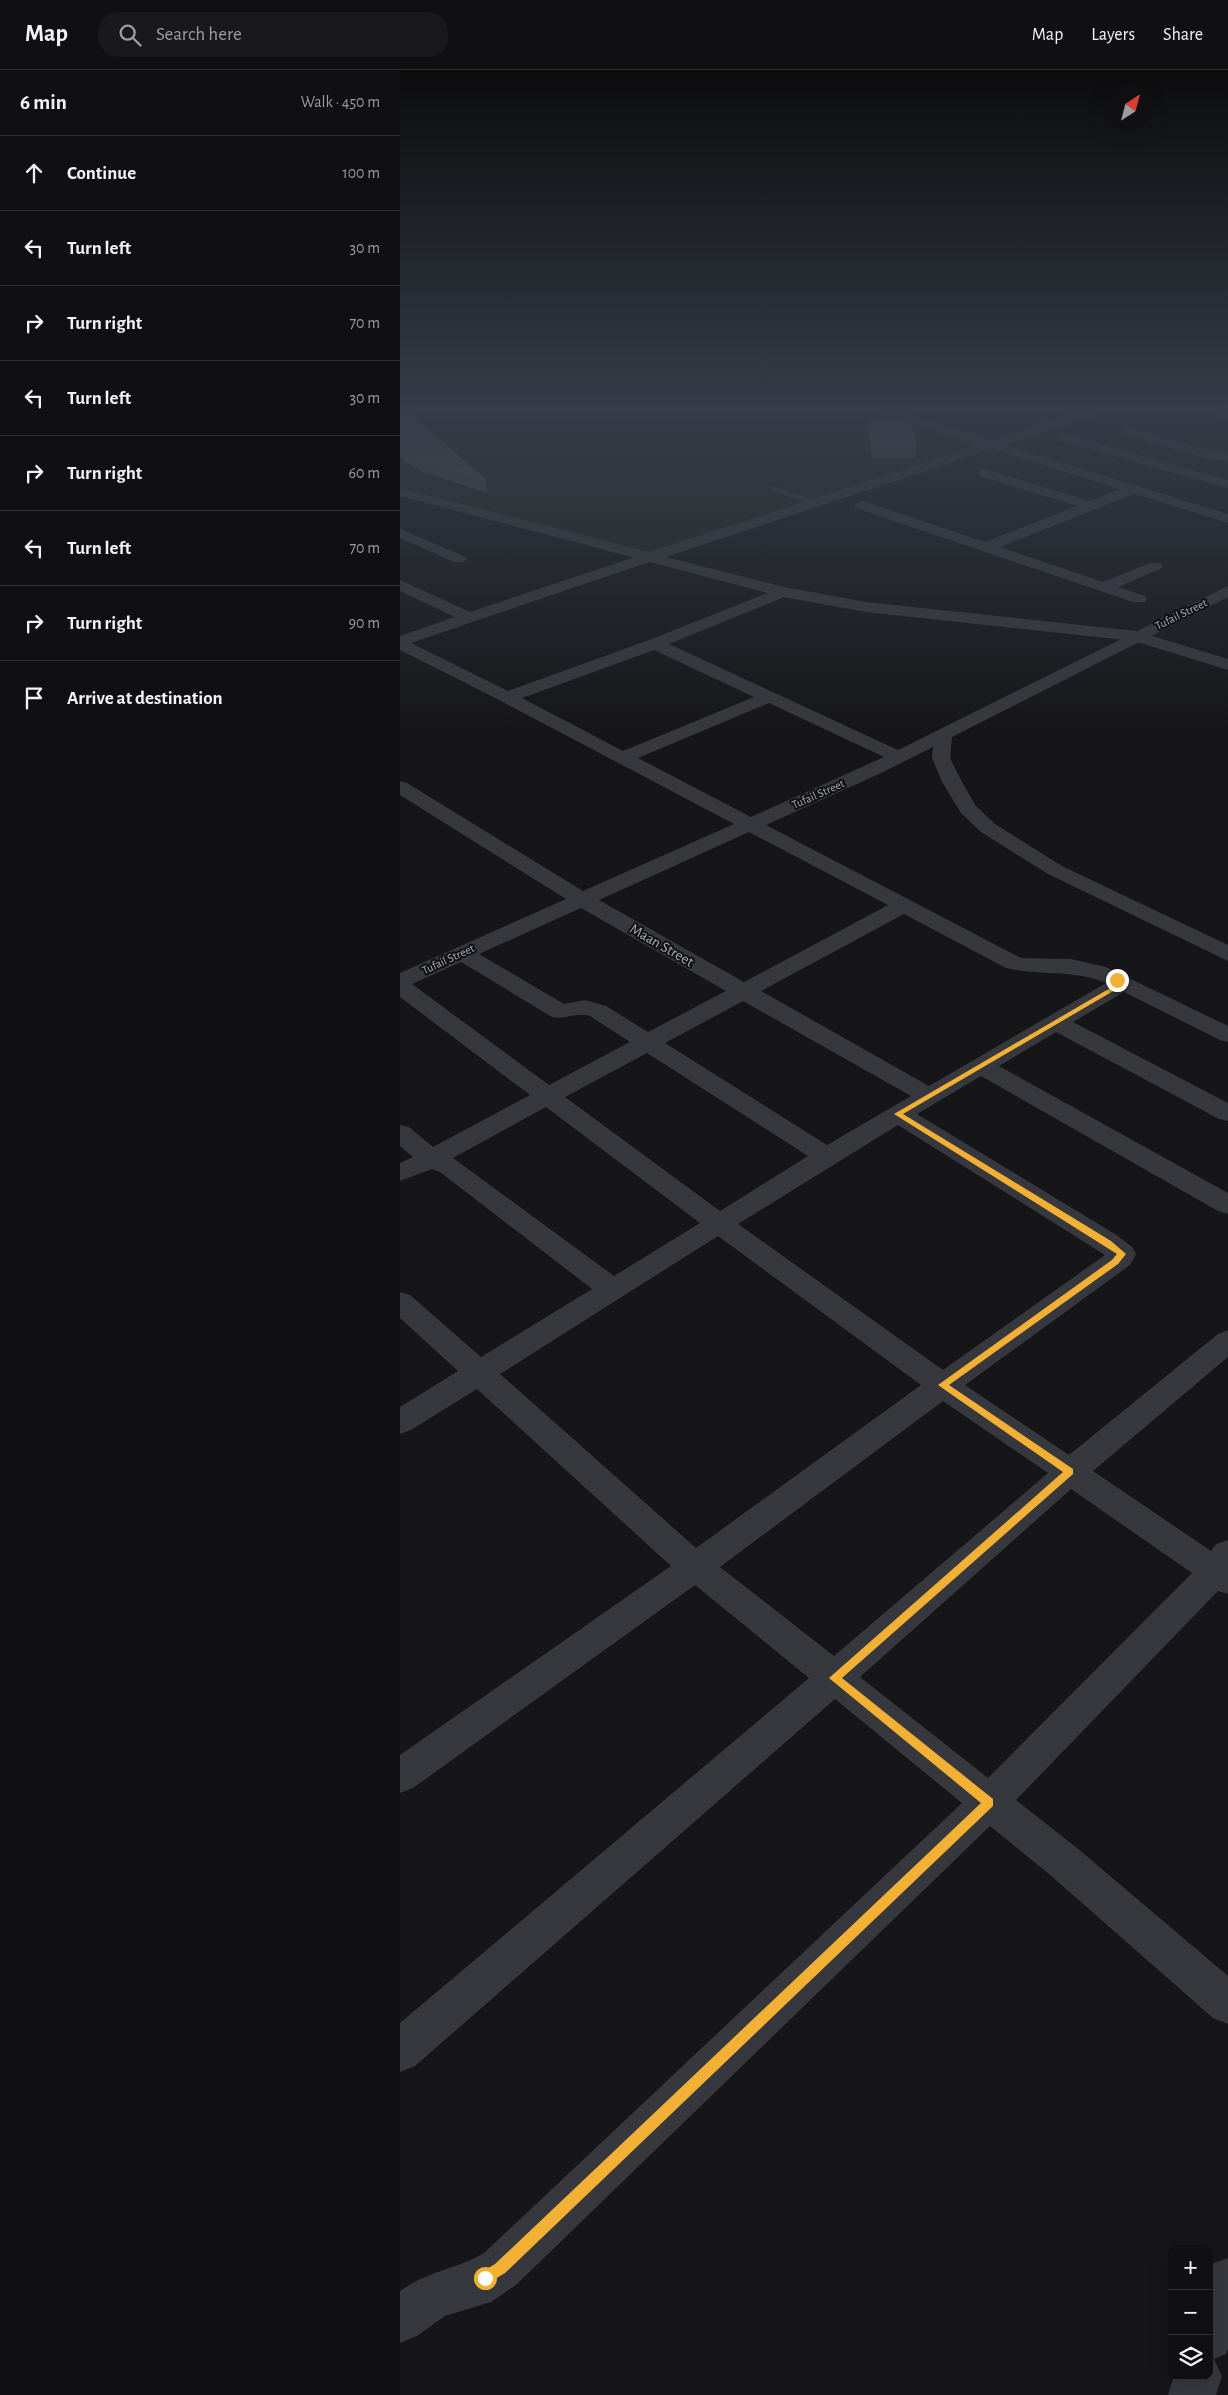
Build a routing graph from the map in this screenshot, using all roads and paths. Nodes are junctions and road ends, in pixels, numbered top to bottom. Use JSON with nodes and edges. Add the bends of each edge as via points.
{"nodes":[{"id":1,"x":485,"y":516,"type":"edge"},
{"id":2,"x":776,"y":516,"type":"edge"},
{"id":3,"x":892,"y":516,"type":"edge"},
{"id":4,"x":1067,"y":516,"type":"edge"},
{"id":5,"x":400,"y":533,"type":"edge"},
{"id":6,"x":986,"y":547,"type":"junction"},
{"id":7,"x":647,"y":558,"type":"junction"},
{"id":8,"x":459,"y":559,"type":"dead end"},
{"id":9,"x":1155,"y":566,"type":"dead end"},
{"id":10,"x":400,"y":585,"type":"edge"},
{"id":11,"x":1104,"y":587,"type":"junction"},
{"id":12,"x":1228,"y":591,"type":"edge"},
{"id":13,"x":783,"y":592,"type":"junction"},
{"id":14,"x":1139,"y":599,"type":"dead end"},
{"id":15,"x":470,"y":618,"type":"junction"},
{"id":16,"x":1136,"y":636,"type":"junction"},
{"id":17,"x":400,"y":643,"type":"edge"},
{"id":18,"x":656,"y":644,"type":"junction"},
{"id":19,"x":1228,"y":665,"type":"edge"},
{"id":20,"x":769,"y":696,"type":"junction"},
{"id":21,"x":507,"y":697,"type":"junction"},
{"id":22,"x":943,"y":734,"type":"junction"},
{"id":23,"x":899,"y":757,"type":"junction"},
{"id":24,"x":622,"y":758,"type":"junction"},
{"id":25,"x":400,"y":787,"type":"edge"},
{"id":26,"x":750,"y":824,"type":"junction"},
{"id":27,"x":581,"y":899,"type":"junction"},
{"id":28,"x":904,"y":904,"type":"junction"},
{"id":29,"x":461,"y":953,"type":"junction"},
{"id":30,"x":1228,"y":954,"type":"edge"},
{"id":31,"x":400,"y":981,"type":"edge"},
{"id":32,"x":1124,"y":983,"type":"junction"},
{"id":33,"x":400,"y":986,"type":"edge"},
{"id":34,"x":742,"y":990,"type":"junction"},
{"id":35,"x":1056,"y":1023,"type":"junction"},
{"id":36,"x":1222,"y":1024,"type":"edge"},
{"id":37,"x":647,"y":1042,"type":"junction"},
{"id":38,"x":981,"y":1066,"type":"junction"},
{"id":39,"x":547,"y":1096,"type":"junction"},
{"id":40,"x":928,"y":1096,"type":"junction"},
{"id":41,"x":1228,"y":1113,"type":"edge"},
{"id":42,"x":898,"y":1114,"type":"junction"},
{"id":43,"x":400,"y":1133,"type":"edge"},
{"id":44,"x":828,"y":1156,"type":"junction"},
{"id":45,"x":431,"y":1159,"type":"junction"},
{"id":46,"x":400,"y":1173,"type":"edge"},
{"id":47,"x":1228,"y":1205,"type":"edge"},
{"id":48,"x":718,"y":1223,"type":"junction"},
{"id":49,"x":612,"y":1290,"type":"junction"},
{"id":50,"x":400,"y":1302,"type":"edge"},
{"id":51,"x":1228,"y":1341,"type":"edge"},
{"id":52,"x":478,"y":1373,"type":"junction"},
{"id":53,"x":943,"y":1385,"type":"junction"},
{"id":54,"x":400,"y":1422,"type":"edge"},
{"id":55,"x":1070,"y":1472,"type":"junction"},
{"id":56,"x":696,"y":1567,"type":"junction"},
{"id":57,"x":1224,"y":1568,"type":"edge"},
{"id":58,"x":834,"y":1678,"type":"junction"},
{"id":59,"x":400,"y":1776,"type":"edge"},
{"id":60,"x":989,"y":1802,"type":"junction"},
{"id":61,"x":1228,"y":2003,"type":"edge"},
{"id":62,"x":400,"y":2050,"type":"edge"},
{"id":63,"x":1228,"y":2281,"type":"edge"},
{"id":64,"x":400,"y":2319,"type":"edge"},
{"id":65,"x":1210,"y":2335,"type":"edge"},
{"id":66,"x":1197,"y":2380,"type":"edge"},
{"id":67,"x":1192,"y":2395,"type":"edge"}],
"edges":[{"from":1,"to":7,"type":"street"},
{"from":2,"to":7,"type":"street"},
{"from":3,"to":6,"type":"street"},
{"from":4,"to":6,"type":"street"},
{"from":5,"to":8,"type":"street"},
{"from":6,"to":11,"type":"street"},
{"from":7,"to":13,"type":"street"},
{"from":7,"to":15,"type":"street"},
{"from":9,"to":11,"type":"street"},
{"from":10,"to":15,"type":"street"},
{"from":11,"to":14,"type":"street"},
{"from":12,"to":16,"type":"street","name":"Tufail Street"},
{"from":13,"to":16,"type":"street","via":[[866,606]]},
{"from":13,"to":18,"type":"street"},
{"from":15,"to":17,"type":"street"},
{"from":16,"to":19,"type":"street"},
{"from":16,"to":22,"type":"street","name":"Tufail Street"},
{"from":17,"to":21,"type":"street"},
{"from":18,"to":20,"type":"street"},
{"from":18,"to":21,"type":"street"},
{"from":20,"to":23,"type":"street"},
{"from":20,"to":24,"type":"street"},
{"from":21,"to":24,"type":"street"},
{"from":22,"to":23,"type":"street","name":"Tufail Street"},
{"from":22,"to":30,"type":"street","via":[[941,758],[948,774],[968,808],[988,828],[1055,870]]},
{"from":23,"to":26,"type":"street","name":"Tufail Street"},
{"from":24,"to":26,"type":"street"},
{"from":25,"to":27,"type":"street","name":"Maan Street"},
{"from":26,"to":27,"type":"street","name":"Tufail Street"},
{"from":26,"to":28,"type":"street"},
{"from":27,"to":29,"type":"street","name":"Tufail Street"},
{"from":27,"to":34,"type":"street","name":"Maan Street"},
{"from":28,"to":32,"type":"street","via":[[1014,963],[1079,967]]},
{"from":28,"to":34,"type":"street"},
{"from":29,"to":31,"type":"street","name":"Tufail Street"},
{"from":29,"to":37,"type":"street","via":[[560,1012],[590,1008]]},
{"from":32,"to":35,"type":"street"},
{"from":32,"to":36,"type":"street"},
{"from":33,"to":39,"type":"street"},
{"from":34,"to":37,"type":"street"},
{"from":34,"to":40,"type":"street","name":"Maan Street"},
{"from":35,"to":38,"type":"street"},
{"from":35,"to":41,"type":"street"},
{"from":37,"to":39,"type":"street"},
{"from":37,"to":44,"type":"street"},
{"from":38,"to":40,"type":"street"},
{"from":38,"to":47,"type":"street"},
{"from":39,"to":45,"type":"street"},
{"from":39,"to":48,"type":"street"},
{"from":40,"to":42,"type":"street"},
{"from":42,"to":44,"type":"street"},
{"from":42,"to":53,"type":"street","via":[[1122,1254]]},
{"from":43,"to":45,"type":"street"},
{"from":44,"to":48,"type":"street"},
{"from":45,"to":46,"type":"street"},
{"from":45,"to":49,"type":"street","via":[[449,1166]]},
{"from":48,"to":49,"type":"street"},
{"from":48,"to":53,"type":"street"},
{"from":49,"to":52,"type":"street"},
{"from":50,"to":52,"type":"street"},
{"from":51,"to":55,"type":"street"},
{"from":52,"to":54,"type":"street"},
{"from":52,"to":56,"type":"street"},
{"from":53,"to":55,"type":"street"},
{"from":53,"to":56,"type":"street"},
{"from":55,"to":57,"type":"street"},
{"from":55,"to":58,"type":"street"},
{"from":56,"to":58,"type":"street"},
{"from":56,"to":59,"type":"street"},
{"from":57,"to":60,"type":"street"},
{"from":58,"to":60,"type":"street"},
{"from":58,"to":62,"type":"street"},
{"from":60,"to":61,"type":"street"},
{"from":60,"to":64,"type":"street","via":[[500,2269],[474,2285],[434,2295]]},
{"from":63,"to":65,"type":"street"},
{"from":66,"to":67,"type":"street"}]}
